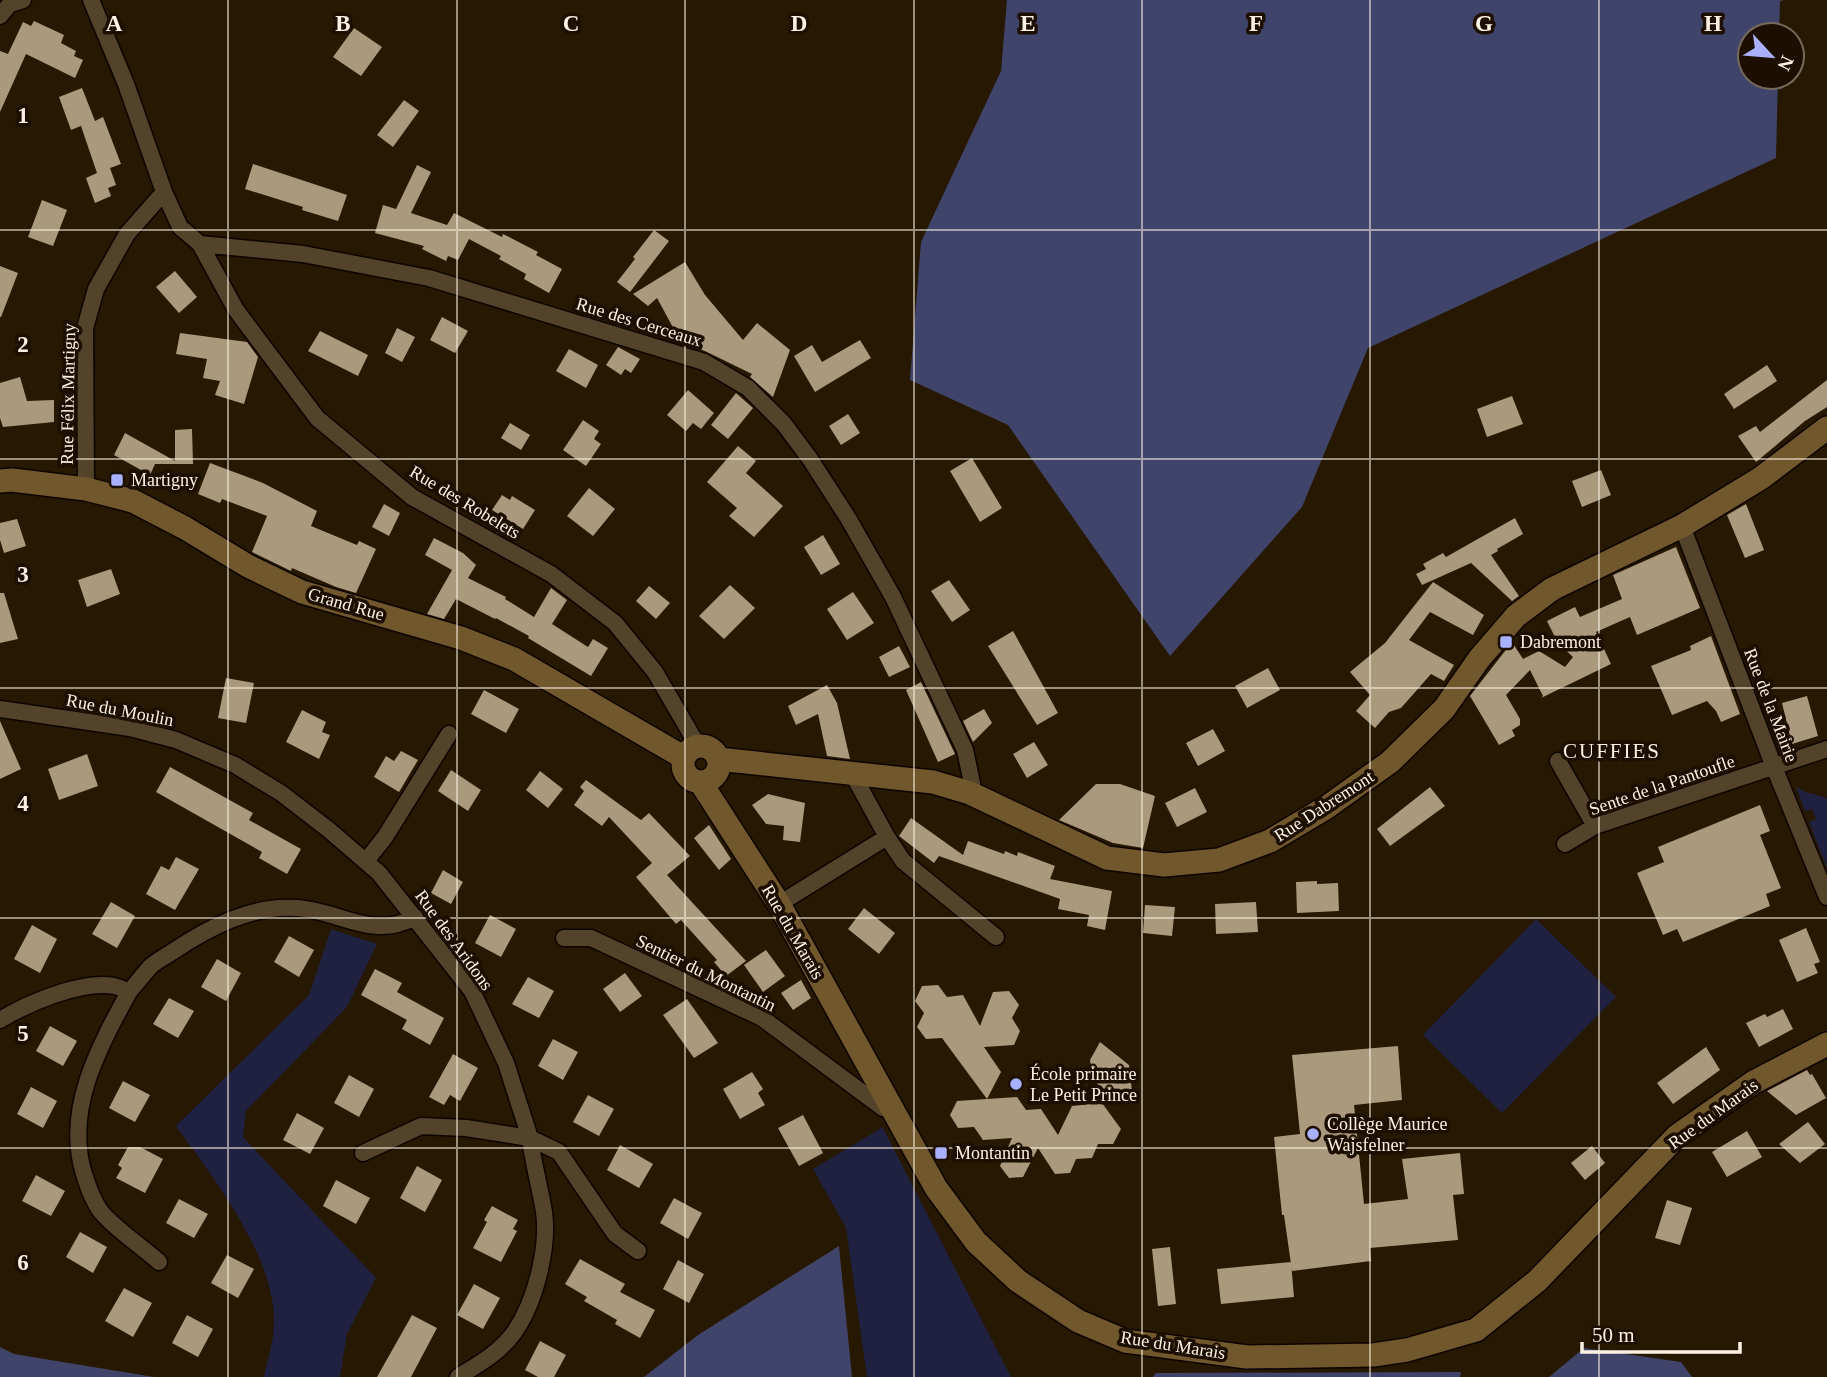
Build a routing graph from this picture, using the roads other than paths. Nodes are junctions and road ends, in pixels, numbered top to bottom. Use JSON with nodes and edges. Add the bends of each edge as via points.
{"nodes":[{"id":1,"x":23,"y":0,"type":"edge"},
{"id":2,"x":91,"y":0,"type":"edge"},
{"id":3,"x":0,"y":16,"type":"edge"},
{"id":4,"x":164,"y":192,"type":"junction"},
{"id":5,"x":200,"y":244,"type":"junction"},
{"id":6,"x":1827,"y":428,"type":"edge"},
{"id":7,"x":0,"y":481,"type":"edge"},
{"id":8,"x":86,"y":489,"type":"junction"},
{"id":9,"x":1682,"y":526,"type":"junction"},
{"id":10,"x":0,"y":709,"type":"edge"},
{"id":11,"x":449,"y":734,"type":"dead end"},
{"id":12,"x":1827,"y":749,"type":"edge"},
{"id":13,"x":691,"y":752,"type":"junction"},
{"id":14,"x":719,"y":759,"type":"junction"},
{"id":15,"x":1558,"y":761,"type":"dead end"},
{"id":16,"x":1774,"y":767,"type":"junction"},
{"id":17,"x":852,"y":773,"type":"junction"},
{"id":18,"x":701,"y":783,"type":"junction"},
{"id":19,"x":970,"y":793,"type":"junction"},
{"id":20,"x":1595,"y":826,"type":"junction"},
{"id":21,"x":887,"y":837,"type":"junction"},
{"id":22,"x":1565,"y":844,"type":"dead end"},
{"id":23,"x":366,"y":860,"type":"junction"},
{"id":24,"x":1827,"y":897,"type":"edge"},
{"id":25,"x":779,"y":904,"type":"junction"},
{"id":26,"x":415,"y":916,"type":"junction"},
{"id":27,"x":996,"y":937,"type":"dead end"},
{"id":28,"x":564,"y":938,"type":"dead end"},
{"id":29,"x":129,"y":992,"type":"junction"},
{"id":30,"x":0,"y":1020,"type":"edge"},
{"id":31,"x":1827,"y":1044,"type":"edge"},
{"id":32,"x":892,"y":1110,"type":"junction"},
{"id":33,"x":530,"y":1138,"type":"junction"},
{"id":34,"x":363,"y":1153,"type":"dead end"},
{"id":35,"x":638,"y":1251,"type":"dead end"},
{"id":36,"x":159,"y":1262,"type":"dead end"},
{"id":37,"x":458,"y":1377,"type":"edge"}],
"edges":[{"from":1,"to":3,"type":"street"},
{"from":2,"to":4,"type":"street"},
{"from":4,"to":5,"type":"street","via":[[180,228]]},
{"from":4,"to":8,"type":"street","name":"Rue Félix Martigny","via":[[127,234],[96,289],[85,328]]},
{"from":5,"to":13,"type":"street","name":"Rue des Robelets","via":[[236,310],[317,418],[412,497],[551,574],[615,623],[655,672]]},
{"from":5,"to":19,"type":"street","name":"Rue des Cerceaux","via":[[303,254],[429,278],[704,362],[748,388],[810,459],[893,597],[965,750]]},
{"from":6,"to":9,"type":"street","name":"Rue Dabremont","via":[[1761,478]]},
{"from":7,"to":8,"type":"street","name":"Grand Rue"},
{"from":8,"to":13,"type":"street","name":"Grand Rue","via":[[134,501],[302,592],[461,638],[514,659]]},
{"from":9,"to":16,"type":"street","name":"Rue de la Mairie"},
{"from":9,"to":19,"type":"street","name":"Rue Dabremont","via":[[1552,589],[1516,616],[1444,709],[1390,762],[1270,841],[1219,860],[1164,864],[1107,858]]},
{"from":10,"to":23,"type":"street","name":"Rue du Moulin","via":[[130,728],[177,740],[234,765],[281,793]]},
{"from":11,"to":23,"type":"street"},
{"from":12,"to":16,"type":"street","name":"Sente de la Pantoufle"},
{"from":13,"to":14,"type":"street","via":[[711,748]]},
{"from":13,"to":18,"type":"street","via":[[682,769]]},
{"from":14,"to":17,"type":"street","name":"Rue Dabremont"},
{"from":14,"to":18,"type":"street","via":[[713,778]]},
{"from":15,"to":20,"type":"street"},
{"from":16,"to":20,"type":"street","name":"Sente de la Pantoufle"},
{"from":16,"to":24,"type":"street","name":"Rue de la Mairie"},
{"from":17,"to":19,"type":"street","name":"Rue Dabremont","via":[[933,782]]},
{"from":17,"to":21,"type":"street"},
{"from":18,"to":25,"type":"street","name":"Rue du Marais"},
{"from":20,"to":22,"type":"street","name":"Sente de la Pantoufle"},
{"from":21,"to":25,"type":"street"},
{"from":21,"to":27,"type":"street","via":[[903,861]]},
{"from":23,"to":26,"type":"street","name":"Rue des Aridons"},
{"from":25,"to":32,"type":"street","name":"Rue du Marais"},
{"from":26,"to":29,"type":"street","via":[[391,927],[297,908],[230,919],[152,965]]},
{"from":26,"to":33,"type":"street","name":"Rue des Aridons","via":[[471,991],[506,1063]]},
{"from":28,"to":32,"type":"street","name":"Sentier du Montantin","via":[[591,938],[762,1018],[883,1108]]},
{"from":29,"to":30,"type":"street","via":[[115,986],[92,986],[48,998]]},
{"from":29,"to":36,"type":"street","via":[[85,1087],[77,1124],[78,1156],[88,1189],[102,1213]]},
{"from":31,"to":32,"type":"street","name":"Rue du Marais","via":[[1754,1082],[1677,1136],[1537,1281],[1476,1330],[1373,1355],[1247,1357],[1125,1341],[1079,1321],[1018,1280],[976,1242],[936,1188]]},
{"from":33,"to":34,"type":"street","via":[[421,1126]]},
{"from":33,"to":35,"type":"street","via":[[559,1152],[615,1234]]},
{"from":33,"to":37,"type":"street","name":"Rue des Aridons","via":[[544,1213],[538,1277],[513,1334]]}]}
